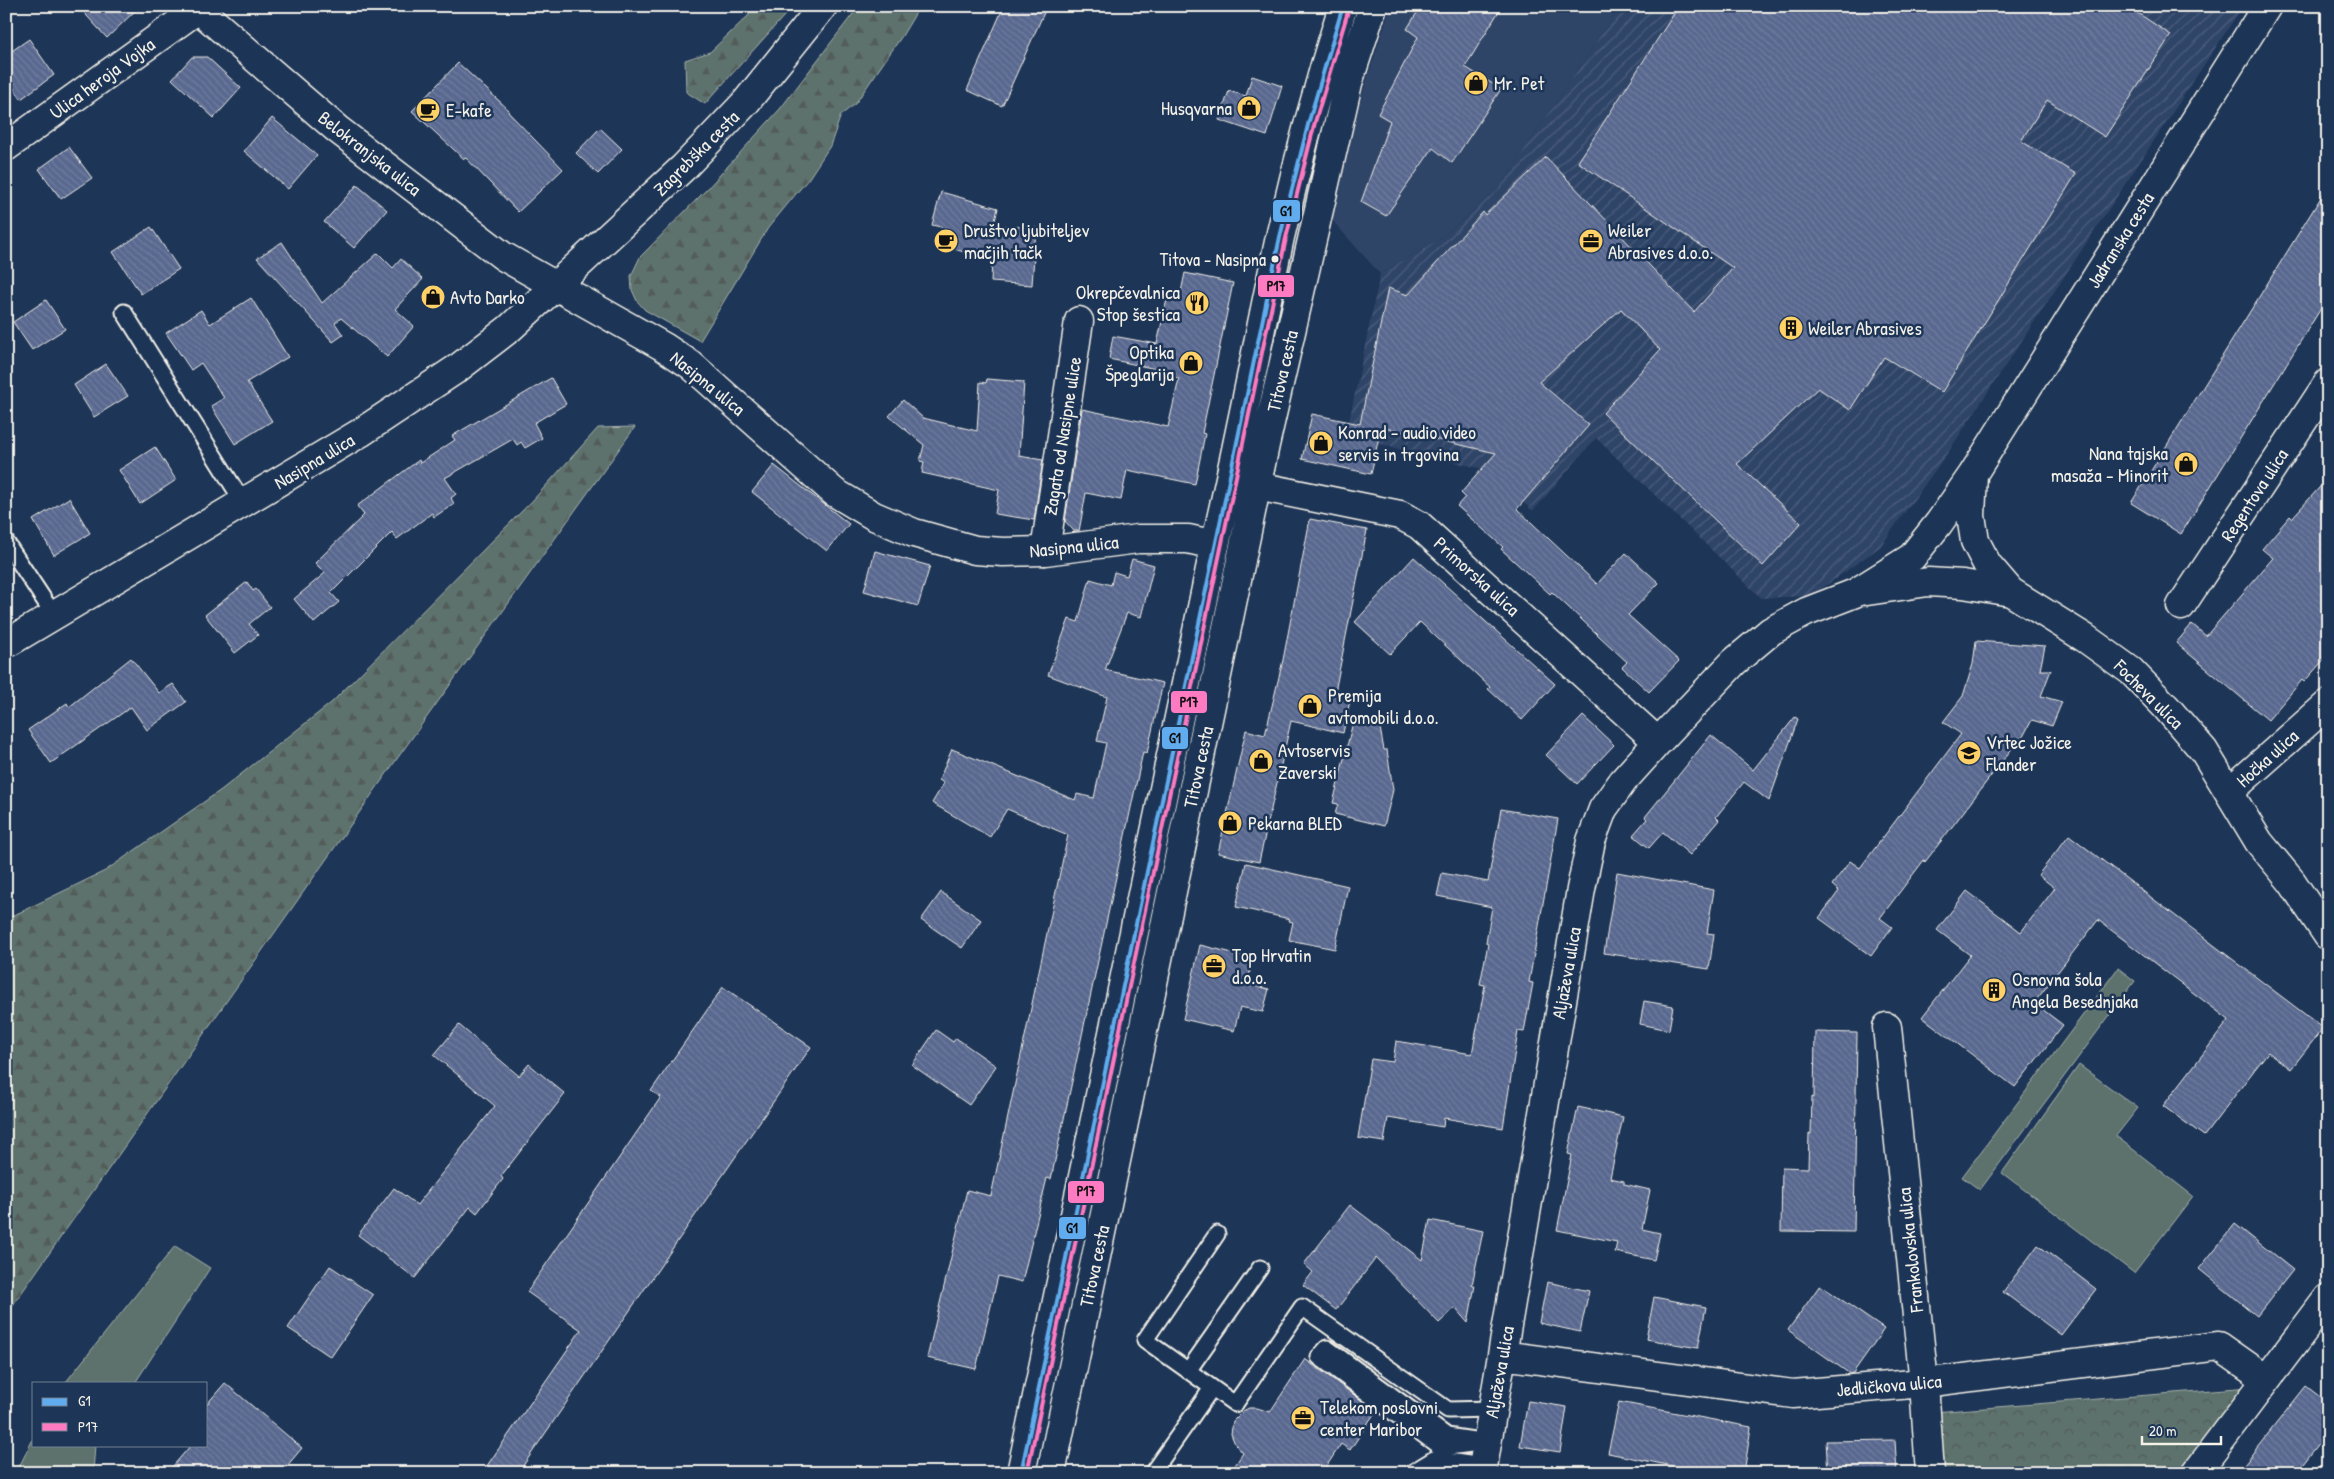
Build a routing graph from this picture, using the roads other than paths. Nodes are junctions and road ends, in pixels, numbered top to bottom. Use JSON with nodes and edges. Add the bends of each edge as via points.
{"nodes":[{"id":1,"x":823,"y":6,"type":"edge"},
{"id":2,"x":1343,"y":6,"type":"edge"},
{"id":3,"x":1373,"y":6,"type":"edge"},
{"id":4,"x":2267,"y":6,"type":"edge"},
{"id":5,"x":197,"y":8,"type":"edge"},
{"id":6,"x":6,"y":147,"type":"edge"},
{"id":7,"x":556,"y":286,"type":"junction"},
{"id":8,"x":124,"y":312,"type":"dead end"},
{"id":9,"x":1079,"y":321,"type":"dead end"},
{"id":10,"x":2328,"y":383,"type":"edge"},
{"id":11,"x":1973,"y":474,"type":"junction"},
{"id":12,"x":1257,"y":486,"type":"junction"},
{"id":13,"x":243,"y":502,"type":"junction"},
{"id":14,"x":6,"y":542,"type":"edge"},
{"id":15,"x":1215,"y":545,"type":"junction"},
{"id":16,"x":1045,"y":551,"type":"junction"},
{"id":17,"x":2010,"y":592,"type":"junction"},
{"id":18,"x":1855,"y":593,"type":"junction"},
{"id":19,"x":2181,"y":606,"type":"dead end"},
{"id":20,"x":54,"y":615,"type":"junction"},
{"id":21,"x":6,"y":644,"type":"edge"},
{"id":22,"x":2328,"y":704,"type":"edge"},
{"id":23,"x":1658,"y":742,"type":"junction"},
{"id":24,"x":2229,"y":792,"type":"junction"},
{"id":25,"x":2328,"y":936,"type":"edge"},
{"id":26,"x":1887,"y":1027,"type":"dead end"},
{"id":27,"x":1217,"y":1234,"type":"dead end"},
{"id":28,"x":1260,"y":1268,"type":"dead end"},
{"id":29,"x":2328,"y":1298,"type":"edge"},
{"id":30,"x":1502,"y":1355,"type":"junction"},
{"id":31,"x":1188,"y":1370,"type":"junction"},
{"id":32,"x":2266,"y":1380,"type":"junction"},
{"id":33,"x":1924,"y":1383,"type":"junction"},
{"id":34,"x":1212,"y":1388,"type":"junction"},
{"id":35,"x":1493,"y":1409,"type":"junction"},
{"id":36,"x":1484,"y":1460,"type":"edge"},
{"id":37,"x":1021,"y":1473,"type":"edge"},
{"id":38,"x":1050,"y":1473,"type":"edge"},
{"id":39,"x":1152,"y":1473,"type":"edge"},
{"id":40,"x":1411,"y":1473,"type":"edge"},
{"id":41,"x":1930,"y":1473,"type":"edge"},
{"id":42,"x":2196,"y":1473,"type":"edge"}],
"edges":[{"from":1,"to":7,"type":"street","name":"Zagrebška cesta","via":[[746,102],[684,168]]},
{"from":2,"to":15,"type":"street","name":"Titova cesta","via":[[1321,77],[1281,236]]},
{"from":3,"to":12,"type":"street","name":"Titova cesta","via":[[1348,83]]},
{"from":4,"to":11,"type":"street","name":"Jadranska cesta"},
{"from":5,"to":6,"type":"street","name":"Ulica heroja Vojka"},
{"from":5,"to":7,"type":"street","name":"Belokranjska ulica","via":[[337,129],[504,256]]},
{"from":7,"to":13,"type":"street","name":"Nasipna ulica","via":[[510,328],[458,368],[360,433]]},
{"from":7,"to":16,"type":"street","name":"Nasipna ulica","via":[[691,365],[834,492],[874,516],[914,533],[975,550]]},
{"from":8,"to":13,"type":"lane"},
{"from":9,"to":16,"type":"street","name":"Zagata od Nasipne ulice"},
{"from":10,"to":19,"type":"street","name":"Regentova ulica"},
{"from":11,"to":17,"type":"street","name":"Focheva ulica","via":[[1971,516],[1976,541],[1987,564]]},
{"from":11,"to":18,"type":"street","name":"Aljaževa ulica","via":[[1912,557]]},
{"from":12,"to":23,"type":"street","name":"Primorska ulica","via":[[1400,515],[1419,525]]},
{"from":12,"to":38,"type":"street","name":"Titova cesta"},
{"from":13,"to":20,"type":"street","name":"Nasipna ulica"},
{"from":14,"to":20,"type":"lane"},
{"from":15,"to":16,"type":"street","name":"Nasipna ulica","via":[[1188,539],[1138,539]]},
{"from":15,"to":37,"type":"street","name":"Titova cesta"},
{"from":17,"to":18,"type":"street","name":"Aljaževa ulica","via":[[1928,582]]},
{"from":17,"to":24,"type":"street","name":"Focheva ulica","via":[[2131,671],[2204,751]]},
{"from":18,"to":23,"type":"street","name":"Aljaževa ulica","via":[[1806,612],[1771,631],[1734,662]]},
{"from":20,"to":21,"type":"street","name":"Nasipna ulica"},
{"from":22,"to":24,"type":"street","name":"Hočka ulica"},
{"from":23,"to":30,"type":"street","name":"Aljaževa ulica","via":[[1603,809],[1590,841]]},
{"from":24,"to":25,"type":"street","name":"Focheva ulica","via":[[2259,842],[2292,882]]},
{"from":26,"to":33,"type":"street","name":"Frankolovska ulica"},
{"from":27,"to":31,"type":"lane","via":[[1145,1340]]},
{"from":28,"to":31,"type":"lane"},
{"from":29,"to":32,"type":"street"},
{"from":30,"to":33,"type":"street","name":"Jedličkova ulica","via":[[1793,1394]]},
{"from":30,"to":35,"type":"street","name":"Aljaževa ulica"},
{"from":31,"to":34,"type":"lane"},
{"from":32,"to":33,"type":"street","name":"Jedličkova ulica","via":[[2219,1346]]},
{"from":32,"to":42,"type":"street"},
{"from":33,"to":41,"type":"street","name":"Frankolovska ulica"},
{"from":34,"to":35,"type":"lane","via":[[1235,1404],[1302,1307],[1448,1410]]},
{"from":34,"to":39,"type":"lane"},
{"from":35,"to":36,"type":"street","name":"Aljaževa ulica"},
{"from":36,"to":36,"type":"lane","via":[[1327,1348],[1319,1357],[1442,1448]]},
{"from":36,"to":40,"type":"lane","via":[[1434,1459]]}]}
